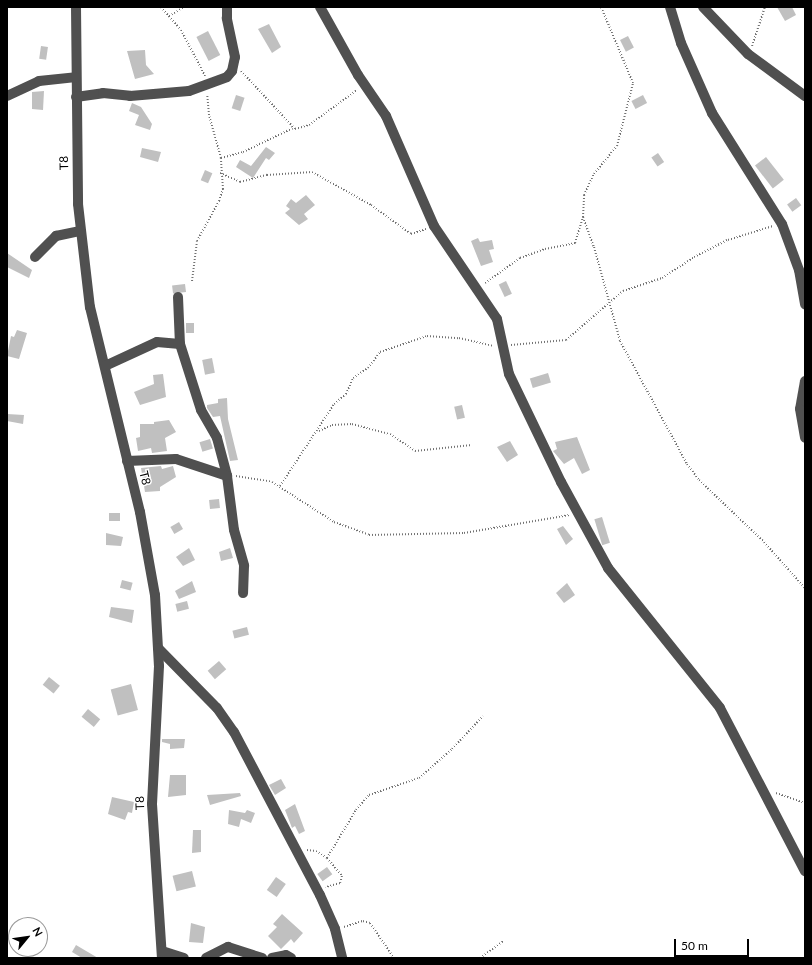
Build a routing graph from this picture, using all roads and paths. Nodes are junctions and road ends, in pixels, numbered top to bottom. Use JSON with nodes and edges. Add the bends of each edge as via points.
{"nodes":[{"id":1,"x":76,"y":7,"type":"edge"},
{"id":2,"x":161,"y":7,"type":"edge"},
{"id":3,"x":184,"y":7,"type":"edge"},
{"id":4,"x":227,"y":7,"type":"edge"},
{"id":5,"x":320,"y":7,"type":"edge"},
{"id":6,"x":601,"y":7,"type":"edge"},
{"id":7,"x":670,"y":7,"type":"edge"},
{"id":8,"x":703,"y":7,"type":"edge"},
{"id":9,"x":765,"y":7,"type":"edge"},
{"id":10,"x":169,"y":16,"type":"junction"},
{"id":11,"x":748,"y":54,"type":"junction"},
{"id":12,"x":234,"y":66,"type":"junction"},
{"id":13,"x":76,"y":77,"type":"junction"},
{"id":14,"x":365,"y":86,"type":"junction"},
{"id":15,"x":208,"y":87,"type":"junction"},
{"id":16,"x":7,"y":96,"type":"edge"},
{"id":17,"x":805,"y":96,"type":"edge"},
{"id":18,"x":76,"y":97,"type":"junction"},
{"id":19,"x":293,"y":128,"type":"junction"},
{"id":20,"x":221,"y":158,"type":"junction"},
{"id":21,"x":220,"y":173,"type":"junction"},
{"id":22,"x":583,"y":217,"type":"junction"},
{"id":23,"x":782,"y":224,"type":"junction"},
{"id":24,"x":434,"y":226,"type":"junction"},
{"id":25,"x":80,"y":231,"type":"junction"},
{"id":26,"x":35,"y":257,"type":"dead end"},
{"id":27,"x":192,"y":281,"type":"dead end"},
{"id":28,"x":477,"y":289,"type":"junction"},
{"id":29,"x":178,"y":297,"type":"dead end"},
{"id":30,"x":608,"y":304,"type":"junction"},
{"id":31,"x":805,"y":304,"type":"edge"},
{"id":32,"x":180,"y":344,"type":"junction"},
{"id":33,"x":504,"y":346,"type":"junction"},
{"id":34,"x":104,"y":366,"type":"junction"},
{"id":35,"x":805,"y":381,"type":"edge"},
{"id":36,"x":318,"y":432,"type":"junction"},
{"id":37,"x":805,"y":438,"type":"edge"},
{"id":38,"x":472,"y":445,"type":"dead end"},
{"id":39,"x":127,"y":462,"type":"junction"},
{"id":40,"x":227,"y":476,"type":"junction"},
{"id":41,"x":280,"y":486,"type":"junction"},
{"id":42,"x":578,"y":514,"type":"junction"},
{"id":43,"x":805,"y":588,"type":"edge"},
{"id":44,"x":243,"y":593,"type":"dead end"},
{"id":45,"x":158,"y":648,"type":"junction"},
{"id":46,"x":483,"y":716,"type":"dead end"},
{"id":47,"x":763,"y":788,"type":"junction"},
{"id":48,"x":805,"y":803,"type":"edge"},
{"id":49,"x":298,"y":856,"type":"junction"},
{"id":50,"x":327,"y":858,"type":"junction"},
{"id":51,"x":805,"y":871,"type":"edge"},
{"id":52,"x":318,"y":891,"type":"junction"},
{"id":53,"x":335,"y":929,"type":"junction"},
{"id":54,"x":503,"y":941,"type":"dead end"},
{"id":55,"x":162,"y":954,"type":"edge"},
{"id":56,"x":184,"y":958,"type":"edge"},
{"id":57,"x":206,"y":958,"type":"edge"},
{"id":58,"x":262,"y":958,"type":"edge"},
{"id":59,"x":272,"y":958,"type":"edge"},
{"id":60,"x":291,"y":958,"type":"edge"},
{"id":61,"x":342,"y":958,"type":"edge"},
{"id":62,"x":394,"y":958,"type":"edge"},
{"id":63,"x":480,"y":958,"type":"edge"}],
"edges":[{"from":1,"to":13,"type":"street","name":"T8"},
{"from":2,"to":10,"type":"path"},
{"from":3,"to":10,"type":"path"},
{"from":4,"to":12,"type":"street"},
{"from":5,"to":14,"type":"street"},
{"from":6,"to":22,"type":"path","via":[[628,70],[633,89],[617,146],[594,174],[584,195]]},
{"from":7,"to":23,"type":"street","via":[[682,43],[712,113]]},
{"from":8,"to":11,"type":"street"},
{"from":9,"to":11,"type":"path"},
{"from":10,"to":15,"type":"path","via":[[195,53]]},
{"from":11,"to":17,"type":"street"},
{"from":12,"to":15,"type":"street","via":[[227,77]]},
{"from":12,"to":19,"type":"path","via":[[256,84]]},
{"from":13,"to":16,"type":"street","via":[[39,81]]},
{"from":13,"to":18,"type":"street","name":"T8"},
{"from":14,"to":19,"type":"path","via":[[309,126]]},
{"from":14,"to":24,"type":"street","via":[[392,127]]},
{"from":15,"to":18,"type":"street","via":[[168,93],[124,96],[103,93]]},
{"from":15,"to":20,"type":"path","via":[[207,106]]},
{"from":18,"to":25,"type":"street","name":"T8"},
{"from":19,"to":20,"type":"path","via":[[243,152]]},
{"from":20,"to":21,"type":"path"},
{"from":21,"to":24,"type":"path","via":[[240,182],[267,175],[312,172],[371,205],[411,234]]},
{"from":21,"to":27,"type":"path","via":[[222,193],[196,241]]},
{"from":22,"to":28,"type":"path","via":[[573,245],[545,249],[520,258]]},
{"from":22,"to":30,"type":"path","via":[[594,247]]},
{"from":23,"to":30,"type":"path","via":[[728,240],[657,281],[623,291]]},
{"from":23,"to":31,"type":"street","via":[[799,270]]},
{"from":24,"to":28,"type":"street"},
{"from":25,"to":26,"type":"street","via":[[64,232],[53,238]]},
{"from":25,"to":34,"type":"street","name":"T8","via":[[90,307]]},
{"from":28,"to":33,"type":"street","via":[[497,319]]},
{"from":29,"to":32,"type":"street"},
{"from":30,"to":33,"type":"path","via":[[566,340]]},
{"from":30,"to":43,"type":"path","via":[[626,355],[687,464],[699,480],[764,542]]},
{"from":32,"to":34,"type":"street","via":[[157,342]]},
{"from":32,"to":40,"type":"street","via":[[202,410],[217,438]]},
{"from":33,"to":36,"type":"path","via":[[427,336],[386,349],[353,378],[348,392],[334,404]]},
{"from":33,"to":42,"type":"street","via":[[509,374]]},
{"from":34,"to":39,"type":"street","name":"T8"},
{"from":35,"to":37,"type":"street","via":[[800,409]]},
{"from":36,"to":38,"type":"path","via":[[332,425],[352,424],[390,434],[415,451]]},
{"from":36,"to":41,"type":"path"},
{"from":39,"to":40,"type":"street","via":[[176,459]]},
{"from":39,"to":45,"type":"street","name":"T8","via":[[155,595]]},
{"from":40,"to":41,"type":"path","via":[[257,478]]},
{"from":40,"to":44,"type":"street","via":[[234,530],[244,566]]},
{"from":41,"to":42,"type":"path","via":[[346,528],[378,536],[464,533]]},
{"from":42,"to":47,"type":"street","via":[[608,568],[720,708]]},
{"from":45,"to":49,"type":"street","via":[[226,718]]},
{"from":45,"to":55,"type":"street","name":"T8","via":[[152,787]]},
{"from":46,"to":50,"type":"path","via":[[452,749],[419,778],[369,795],[356,810]]},
{"from":47,"to":48,"type":"path"},
{"from":47,"to":51,"type":"street"},
{"from":49,"to":50,"type":"path","via":[[311,850]]},
{"from":49,"to":52,"type":"street"},
{"from":50,"to":52,"type":"path","via":[[343,879],[337,885]]},
{"from":52,"to":53,"type":"street"},
{"from":53,"to":61,"type":"street"},
{"from":53,"to":62,"type":"path","via":[[363,921],[370,923]]},
{"from":54,"to":63,"type":"path"},
{"from":55,"to":56,"type":"street"},
{"from":57,"to":58,"type":"street","via":[[228,947]]},
{"from":59,"to":60,"type":"street","via":[[286,955]]}]}
